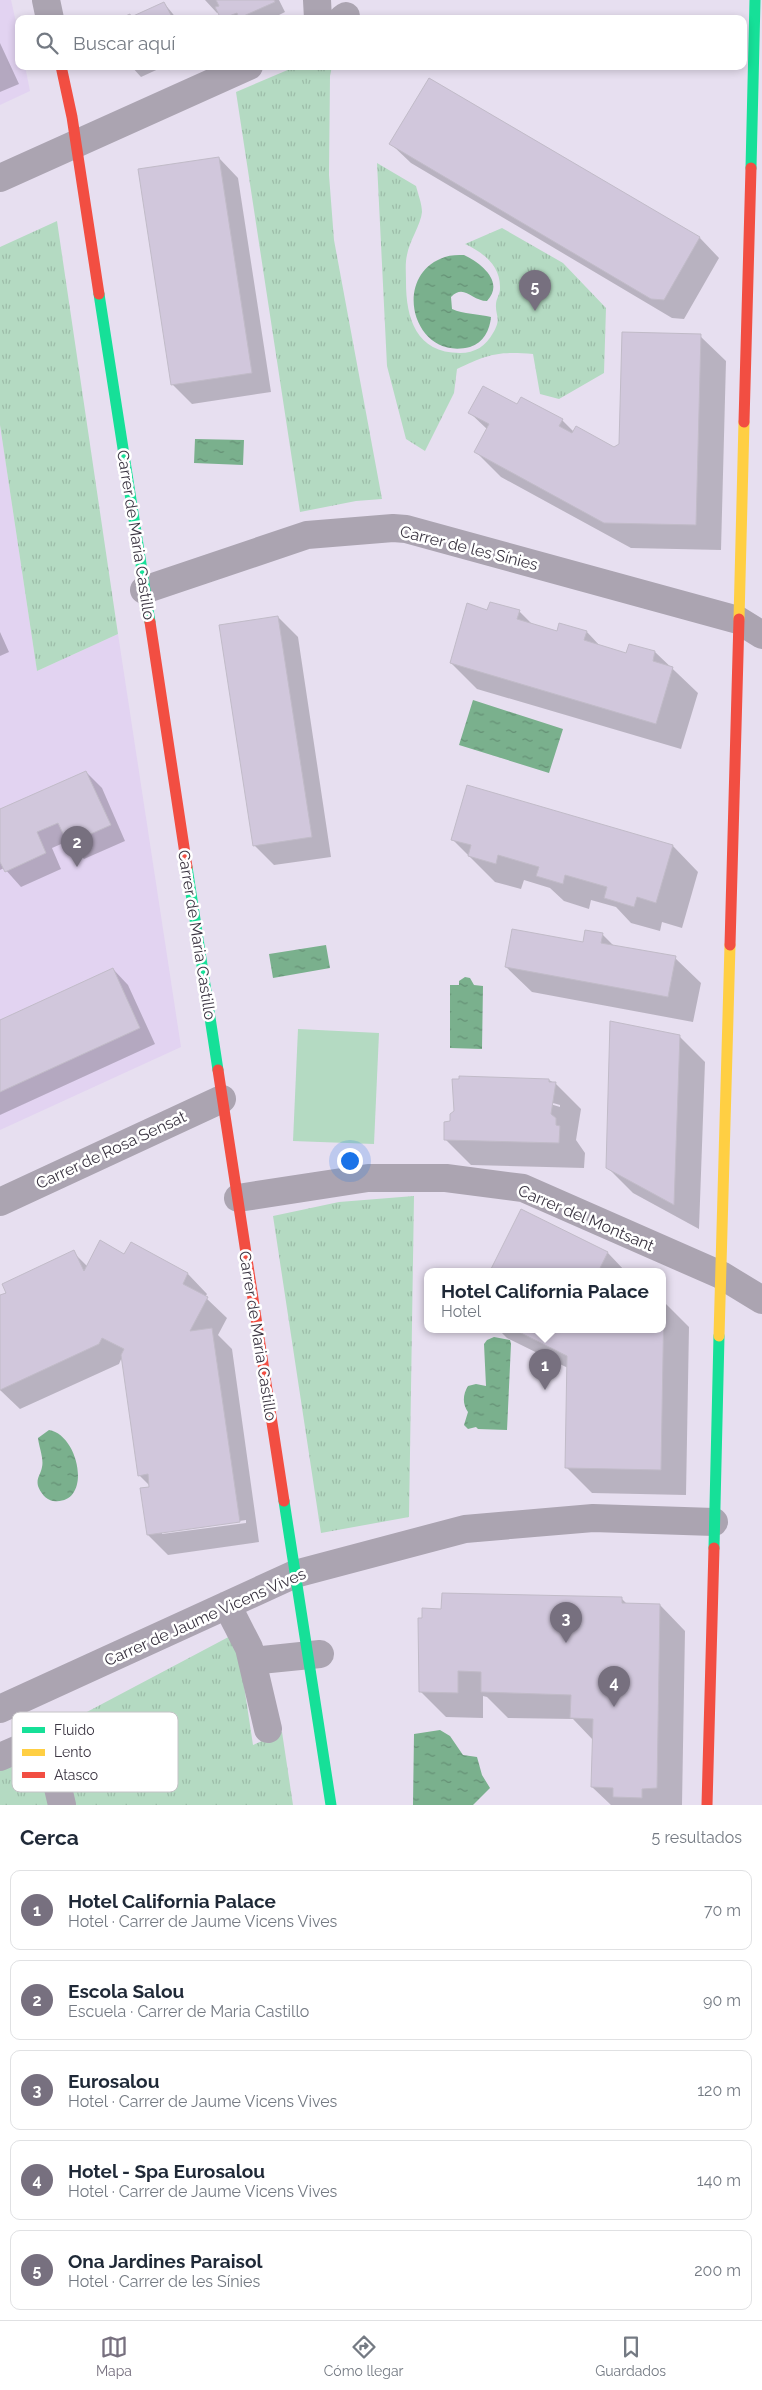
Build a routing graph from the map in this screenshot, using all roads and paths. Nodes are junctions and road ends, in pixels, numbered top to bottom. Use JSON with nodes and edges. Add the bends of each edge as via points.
{"nodes":[{"id":1,"x":46,"y":0,"type":"edge"},
{"id":2,"x":318,"y":0,"type":"edge"},
{"id":3,"x":755,"y":0,"type":"edge"},
{"id":4,"x":49,"y":15,"type":"edge"},
{"id":5,"x":318,"y":15,"type":"edge"},
{"id":6,"x":61,"y":70,"type":"edge"},
{"id":7,"x":240,"y":70,"type":"edge"},
{"id":8,"x":76,"y":144,"type":"junction"},
{"id":9,"x":0,"y":178,"type":"edge"},
{"id":10,"x":144,"y":590,"type":"junction"},
{"id":11,"x":738,"y":620,"type":"junction"},
{"id":12,"x":762,"y":635,"type":"edge"},
{"id":13,"x":222,"y":1099,"type":"junction"},
{"id":14,"x":238,"y":1198,"type":"junction"},
{"id":15,"x":0,"y":1202,"type":"edge"},
{"id":16,"x":721,"y":1275,"type":"junction"},
{"id":17,"x":762,"y":1300,"type":"edge"},
{"id":18,"x":714,"y":1522,"type":"junction"},
{"id":19,"x":295,"y":1574,"type":"junction"},
{"id":20,"x":227,"y":1605,"type":"junction"},
{"id":21,"x":314,"y":1655,"type":"junction"},
{"id":22,"x":252,"y":1661,"type":"junction"},
{"id":23,"x":0,"y":1709,"type":"edge"},
{"id":24,"x":268,"y":1729,"type":"dead end"},
{"id":25,"x":12,"y":1752,"type":"edge"},
{"id":26,"x":0,"y":1758,"type":"edge"},
{"id":27,"x":59,"y":1792,"type":"edge"},
{"id":28,"x":62,"y":1805,"type":"edge"},
{"id":29,"x":331,"y":1805,"type":"edge"},
{"id":30,"x":707,"y":1805,"type":"edge"}],
"edges":[{"from":1,"to":4,"type":"street"},
{"from":2,"to":5,"type":"street"},
{"from":3,"to":11,"type":"street"},
{"from":6,"to":8,"type":"street","name":"Carrer de Maria Castillo"},
{"from":7,"to":8,"type":"street"},
{"from":8,"to":9,"type":"street"},
{"from":8,"to":10,"type":"street","name":"Carrer de Maria Castillo"},
{"from":10,"to":11,"type":"street","name":"Carrer de les Sínies","via":[[308,536],[393,528]]},
{"from":10,"to":13,"type":"street","name":"Carrer de Maria Castillo"},
{"from":11,"to":12,"type":"street","name":"Carrer de les Sínies"},
{"from":11,"to":16,"type":"street"},
{"from":13,"to":14,"type":"street","name":"Carrer de Maria Castillo"},
{"from":13,"to":15,"type":"street","name":"Carrer de Rosa Sensat"},
{"from":14,"to":16,"type":"street","name":"Carrer del Montsant","via":[[368,1178],[446,1178],[523,1188]]},
{"from":14,"to":19,"type":"street","name":"Carrer de Maria Castillo"},
{"from":16,"to":17,"type":"street","name":"Carrer del Montsant"},
{"from":16,"to":18,"type":"street"},
{"from":18,"to":19,"type":"street","name":"Carrer de Jaume Vicens Vives","via":[[593,1518],[465,1529]]},
{"from":18,"to":30,"type":"street"},
{"from":19,"to":20,"type":"street","name":"Carrer de Jaume Vicens Vives"},
{"from":19,"to":21,"type":"street","name":"Carrer de Maria Castillo"},
{"from":20,"to":22,"type":"street","via":[[249,1648]]},
{"from":20,"to":23,"type":"street","name":"Carrer de Jaume Vicens Vives"},
{"from":21,"to":22,"type":"street"},
{"from":21,"to":29,"type":"street","name":"Carrer de Maria Castillo"},
{"from":22,"to":24,"type":"street"},
{"from":25,"to":26,"type":"street"},
{"from":27,"to":28,"type":"street"}]}
